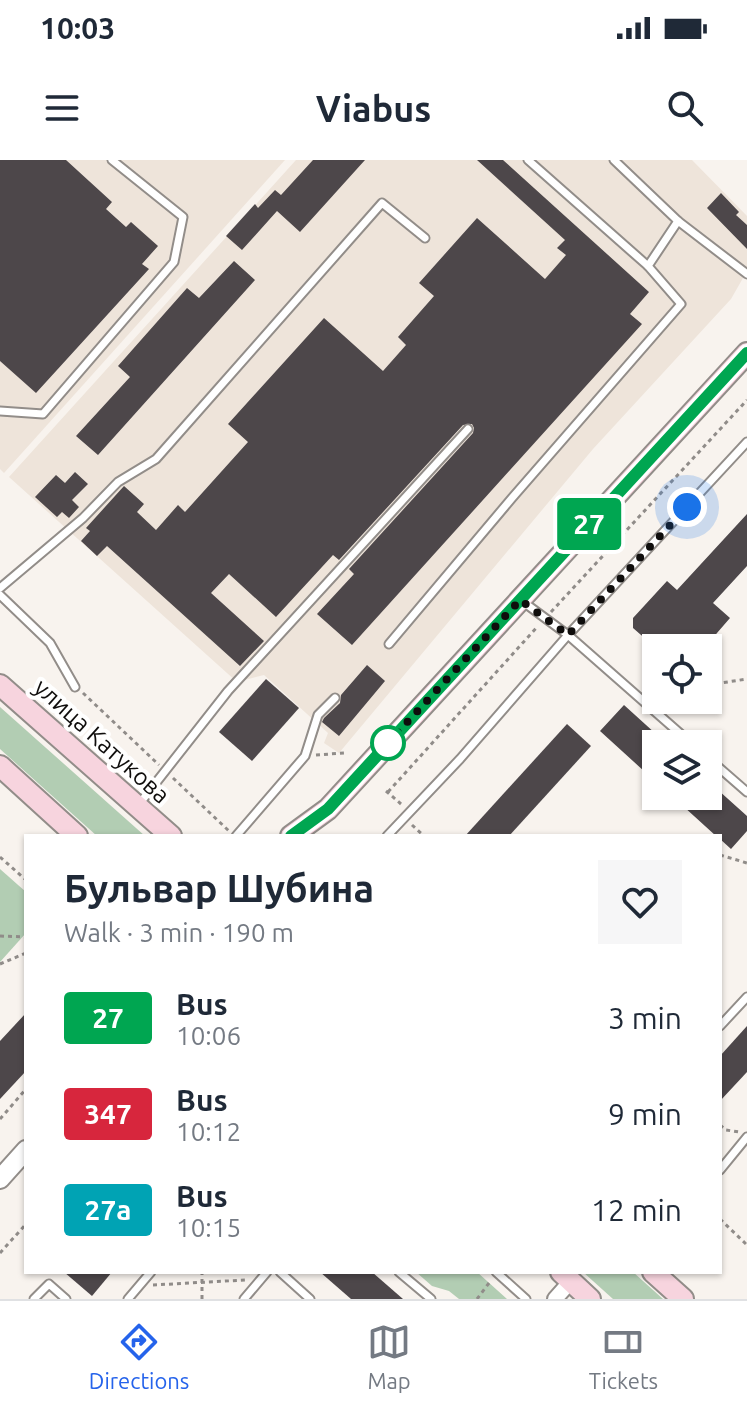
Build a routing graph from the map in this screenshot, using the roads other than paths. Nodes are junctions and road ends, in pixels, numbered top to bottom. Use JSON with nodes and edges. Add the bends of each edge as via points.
{"nodes":[{"id":1,"x":112,"y":160,"type":"edge"},
{"id":2,"x":528,"y":160,"type":"edge"},
{"id":3,"x":615,"y":160,"type":"edge"},
{"id":4,"x":678,"y":221,"type":"junction"},
{"id":5,"x":425,"y":238,"type":"dead end"},
{"id":6,"x":648,"y":266,"type":"junction"},
{"id":7,"x":747,"y":274,"type":"edge"},
{"id":8,"x":747,"y":353,"type":"edge"},
{"id":9,"x":0,"y":411,"type":"edge"},
{"id":10,"x":468,"y":429,"type":"dead end"},
{"id":11,"x":747,"y":442,"type":"edge"},
{"id":12,"x":0,"y":588,"type":"edge"},
{"id":13,"x":0,"y":595,"type":"edge"},
{"id":14,"x":520,"y":600,"type":"junction"},
{"id":15,"x":568,"y":635,"type":"junction"},
{"id":16,"x":389,"y":644,"type":"dead end"},
{"id":17,"x":0,"y":685,"type":"edge"},
{"id":18,"x":75,"y":687,"type":"road end"},
{"id":19,"x":335,"y":698,"type":"dead end"},
{"id":20,"x":676,"y":730,"type":"edge"},
{"id":21,"x":0,"y":766,"type":"edge"},
{"id":22,"x":722,"y":770,"type":"edge"},
{"id":23,"x":747,"y":792,"type":"edge"},
{"id":24,"x":137,"y":807,"type":"junction"},
{"id":25,"x":328,"y":809,"type":"junction"},
{"id":26,"x":75,"y":834,"type":"edge"},
{"id":27,"x":169,"y":834,"type":"edge"},
{"id":28,"x":237,"y":834,"type":"edge"},
{"id":29,"x":294,"y":834,"type":"edge"},
{"id":30,"x":313,"y":834,"type":"edge"},
{"id":31,"x":389,"y":834,"type":"edge"},
{"id":32,"x":747,"y":997,"type":"edge"},
{"id":33,"x":722,"y":1024,"type":"edge"},
{"id":34,"x":747,"y":1135,"type":"edge"},
{"id":35,"x":24,"y":1152,"type":"edge"},
{"id":36,"x":722,"y":1167,"type":"edge"},
{"id":37,"x":0,"y":1179,"type":"edge"},
{"id":38,"x":149,"y":1274,"type":"edge"},
{"id":39,"x":282,"y":1274,"type":"edge"},
{"id":40,"x":401,"y":1274,"type":"edge"},
{"id":41,"x":498,"y":1274,"type":"edge"},
{"id":42,"x":655,"y":1274,"type":"edge"},
{"id":43,"x":264,"y":1275,"type":"edge"},
{"id":44,"x":566,"y":1277,"type":"edge"},
{"id":45,"x":132,"y":1298,"type":"edge"},
{"id":46,"x":34,"y":1299,"type":"edge"},
{"id":47,"x":66,"y":1299,"type":"edge"},
{"id":48,"x":244,"y":1299,"type":"edge"},
{"id":49,"x":310,"y":1299,"type":"edge"},
{"id":50,"x":431,"y":1299,"type":"edge"},
{"id":51,"x":526,"y":1299,"type":"edge"},
{"id":52,"x":555,"y":1299,"type":"edge"},
{"id":53,"x":590,"y":1299,"type":"edge"},
{"id":54,"x":683,"y":1299,"type":"edge"}],
"edges":[{"from":1,"to":9,"type":"lane","via":[[183,217],[174,262],[43,414]]},
{"from":2,"to":6,"type":"lane"},
{"from":3,"to":4,"type":"lane"},
{"from":4,"to":6,"type":"lane"},
{"from":4,"to":7,"type":"lane"},
{"from":5,"to":12,"type":"lane","via":[[382,203],[156,459],[118,482]]},
{"from":6,"to":16,"type":"lane","via":[[681,304]]},
{"from":8,"to":14,"type":"main road"},
{"from":10,"to":24,"type":"lane","via":[[228,691]]},
{"from":11,"to":15,"type":"lane"},
{"from":13,"to":18,"type":"lane","via":[[50,643]]},
{"from":14,"to":15,"type":"lane"},
{"from":14,"to":25,"type":"main road"},
{"from":15,"to":20,"type":"lane"},
{"from":15,"to":31,"type":"lane"},
{"from":17,"to":24,"type":"main road","name":"улица Катукова"},
{"from":19,"to":28,"type":"lane","via":[[318,715],[305,756]]},
{"from":21,"to":26,"type":"main road"},
{"from":22,"to":23,"type":"lane"},
{"from":24,"to":27,"type":"main road","name":"улица Катукова"},
{"from":25,"to":29,"type":"main road"},
{"from":25,"to":30,"type":"main road"},
{"from":32,"to":33,"type":"lane"},
{"from":34,"to":36,"type":"lane"},
{"from":35,"to":37,"type":"street"},
{"from":38,"to":45,"type":"lane"},
{"from":39,"to":49,"type":"lane"},
{"from":40,"to":50,"type":"lane"},
{"from":41,"to":51,"type":"lane"},
{"from":42,"to":54,"type":"main road"},
{"from":43,"to":48,"type":"lane"},
{"from":44,"to":52,"type":"street"},
{"from":44,"to":53,"type":"main road"},
{"from":46,"to":47,"type":"lane","via":[[49,1284]]}]}
